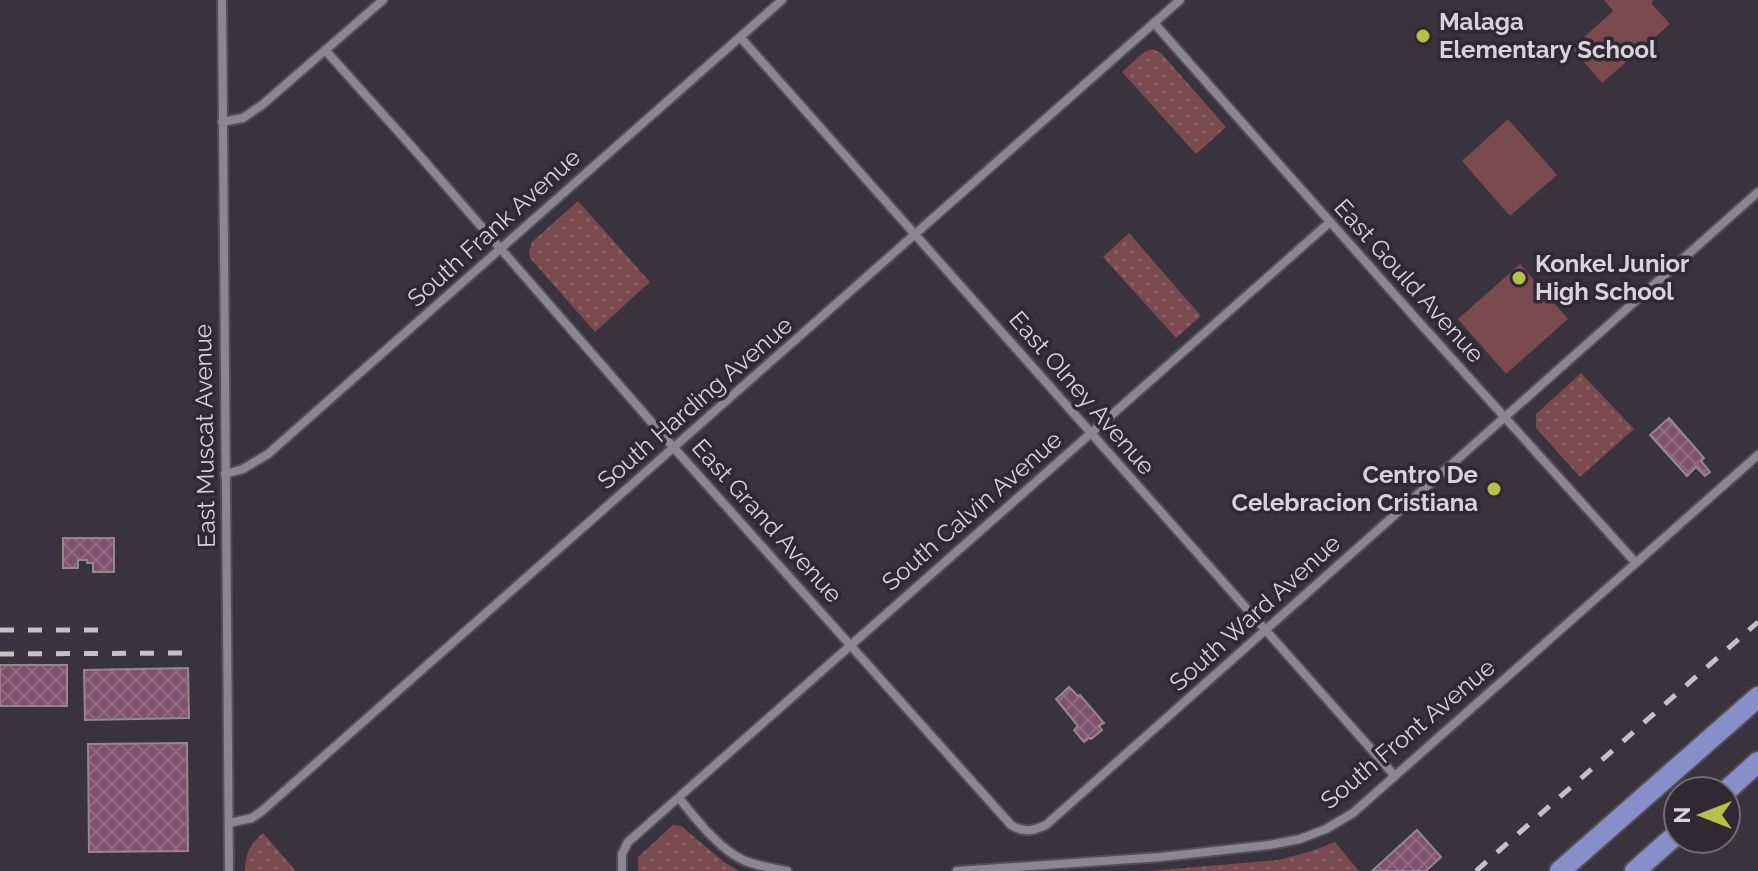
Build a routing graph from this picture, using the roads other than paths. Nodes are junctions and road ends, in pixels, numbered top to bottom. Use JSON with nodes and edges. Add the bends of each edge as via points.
{"nodes":[{"id":1,"x":222,"y":0,"type":"edge"},
{"id":2,"x":383,"y":0,"type":"edge"},
{"id":3,"x":782,"y":0,"type":"edge"},
{"id":4,"x":1180,"y":0,"type":"edge"},
{"id":5,"x":1154,"y":23,"type":"junction"},
{"id":6,"x":740,"y":37,"type":"junction"},
{"id":7,"x":326,"y":51,"type":"junction"},
{"id":8,"x":222,"y":122,"type":"junction"},
{"id":9,"x":1758,"y":192,"type":"edge"},
{"id":10,"x":1330,"y":222,"type":"junction"},
{"id":11,"x":915,"y":235,"type":"junction"},
{"id":12,"x":500,"y":250,"type":"junction"},
{"id":13,"x":1505,"y":418,"type":"junction"},
{"id":14,"x":1091,"y":433,"type":"junction"},
{"id":15,"x":674,"y":448,"type":"junction"},
{"id":16,"x":1758,"y":455,"type":"edge"},
{"id":17,"x":225,"y":474,"type":"junction"},
{"id":18,"x":1636,"y":563,"type":"junction"},
{"id":19,"x":1266,"y":630,"type":"junction"},
{"id":20,"x":851,"y":645,"type":"junction"},
{"id":21,"x":1758,"y":697,"type":"edge"},
{"id":22,"x":1758,"y":762,"type":"edge"},
{"id":23,"x":1395,"y":776,"type":"junction"},
{"id":24,"x":1742,"y":776,"type":"edge"},
{"id":25,"x":679,"y":798,"type":"junction"},
{"id":26,"x":229,"y":823,"type":"junction"},
{"id":27,"x":1025,"y":831,"type":"joint"},
{"id":28,"x":1662,"y":847,"type":"edge"},
{"id":29,"x":229,"y":871,"type":"edge"},
{"id":30,"x":622,"y":871,"type":"edge"},
{"id":31,"x":787,"y":871,"type":"edge"},
{"id":32,"x":957,"y":871,"type":"edge"},
{"id":33,"x":1560,"y":871,"type":"edge"},
{"id":34,"x":1635,"y":871,"type":"edge"}],
"edges":[{"from":1,"to":8,"type":"street","name":"East Muscat Avenue"},
{"from":2,"to":7,"type":"street"},
{"from":3,"to":6,"type":"street","name":"South Frank Avenue"},
{"from":4,"to":5,"type":"street","name":"South Harding Avenue"},
{"from":5,"to":10,"type":"street","name":"East Gould Avenue"},
{"from":5,"to":11,"type":"street","name":"South Harding Avenue"},
{"from":6,"to":11,"type":"street","name":"East Olney Avenue"},
{"from":6,"to":12,"type":"street","name":"South Frank Avenue"},
{"from":7,"to":8,"type":"street","via":[[243,118]]},
{"from":7,"to":12,"type":"street","name":"East Grand Avenue"},
{"from":8,"to":17,"type":"street","name":"East Muscat Avenue"},
{"from":9,"to":13,"type":"street","name":"South Ward Avenue"},
{"from":10,"to":13,"type":"street","name":"East Gould Avenue"},
{"from":10,"to":14,"type":"street","name":"South Calvin Avenue"},
{"from":11,"to":14,"type":"street","name":"East Olney Avenue"},
{"from":11,"to":15,"type":"street","name":"South Harding Avenue"},
{"from":12,"to":15,"type":"street","name":"East Grand Avenue"},
{"from":12,"to":17,"type":"street","name":"South Frank Avenue","via":[[268,454]]},
{"from":13,"to":18,"type":"street","name":"East Gould Avenue"},
{"from":13,"to":19,"type":"street","name":"South Ward Avenue"},
{"from":14,"to":19,"type":"street","name":"East Olney Avenue"},
{"from":14,"to":20,"type":"street","name":"South Calvin Avenue"},
{"from":15,"to":20,"type":"street","name":"East Grand Avenue"},
{"from":15,"to":26,"type":"street","name":"South Harding Avenue","via":[[262,811]]},
{"from":16,"to":18,"type":"street","name":"South Front Avenue"},
{"from":17,"to":26,"type":"street","name":"East Muscat Avenue"},
{"from":18,"to":23,"type":"street","name":"South Front Avenue"},
{"from":19,"to":23,"type":"street","name":"East Olney Avenue"},
{"from":19,"to":27,"type":"street","name":"South Ward Avenue","via":[[1046,825]]},
{"from":20,"to":25,"type":"street","name":"South Calvin Avenue"},
{"from":20,"to":27,"type":"street","name":"East Grand Avenue","via":[[1011,825]]},
{"from":21,"to":33,"type":"main road"},
{"from":22,"to":24,"type":"main road"},
{"from":23,"to":32,"type":"street","name":"South Front Avenue","via":[[1353,813],[1300,839],[1161,857]]},
{"from":25,"to":30,"type":"street","name":"South Calvin Avenue","via":[[628,842]]},
{"from":25,"to":31,"type":"street","via":[[742,859]]},
{"from":26,"to":29,"type":"street","name":"East Muscat Avenue"},
{"from":28,"to":34,"type":"main road"}]}
